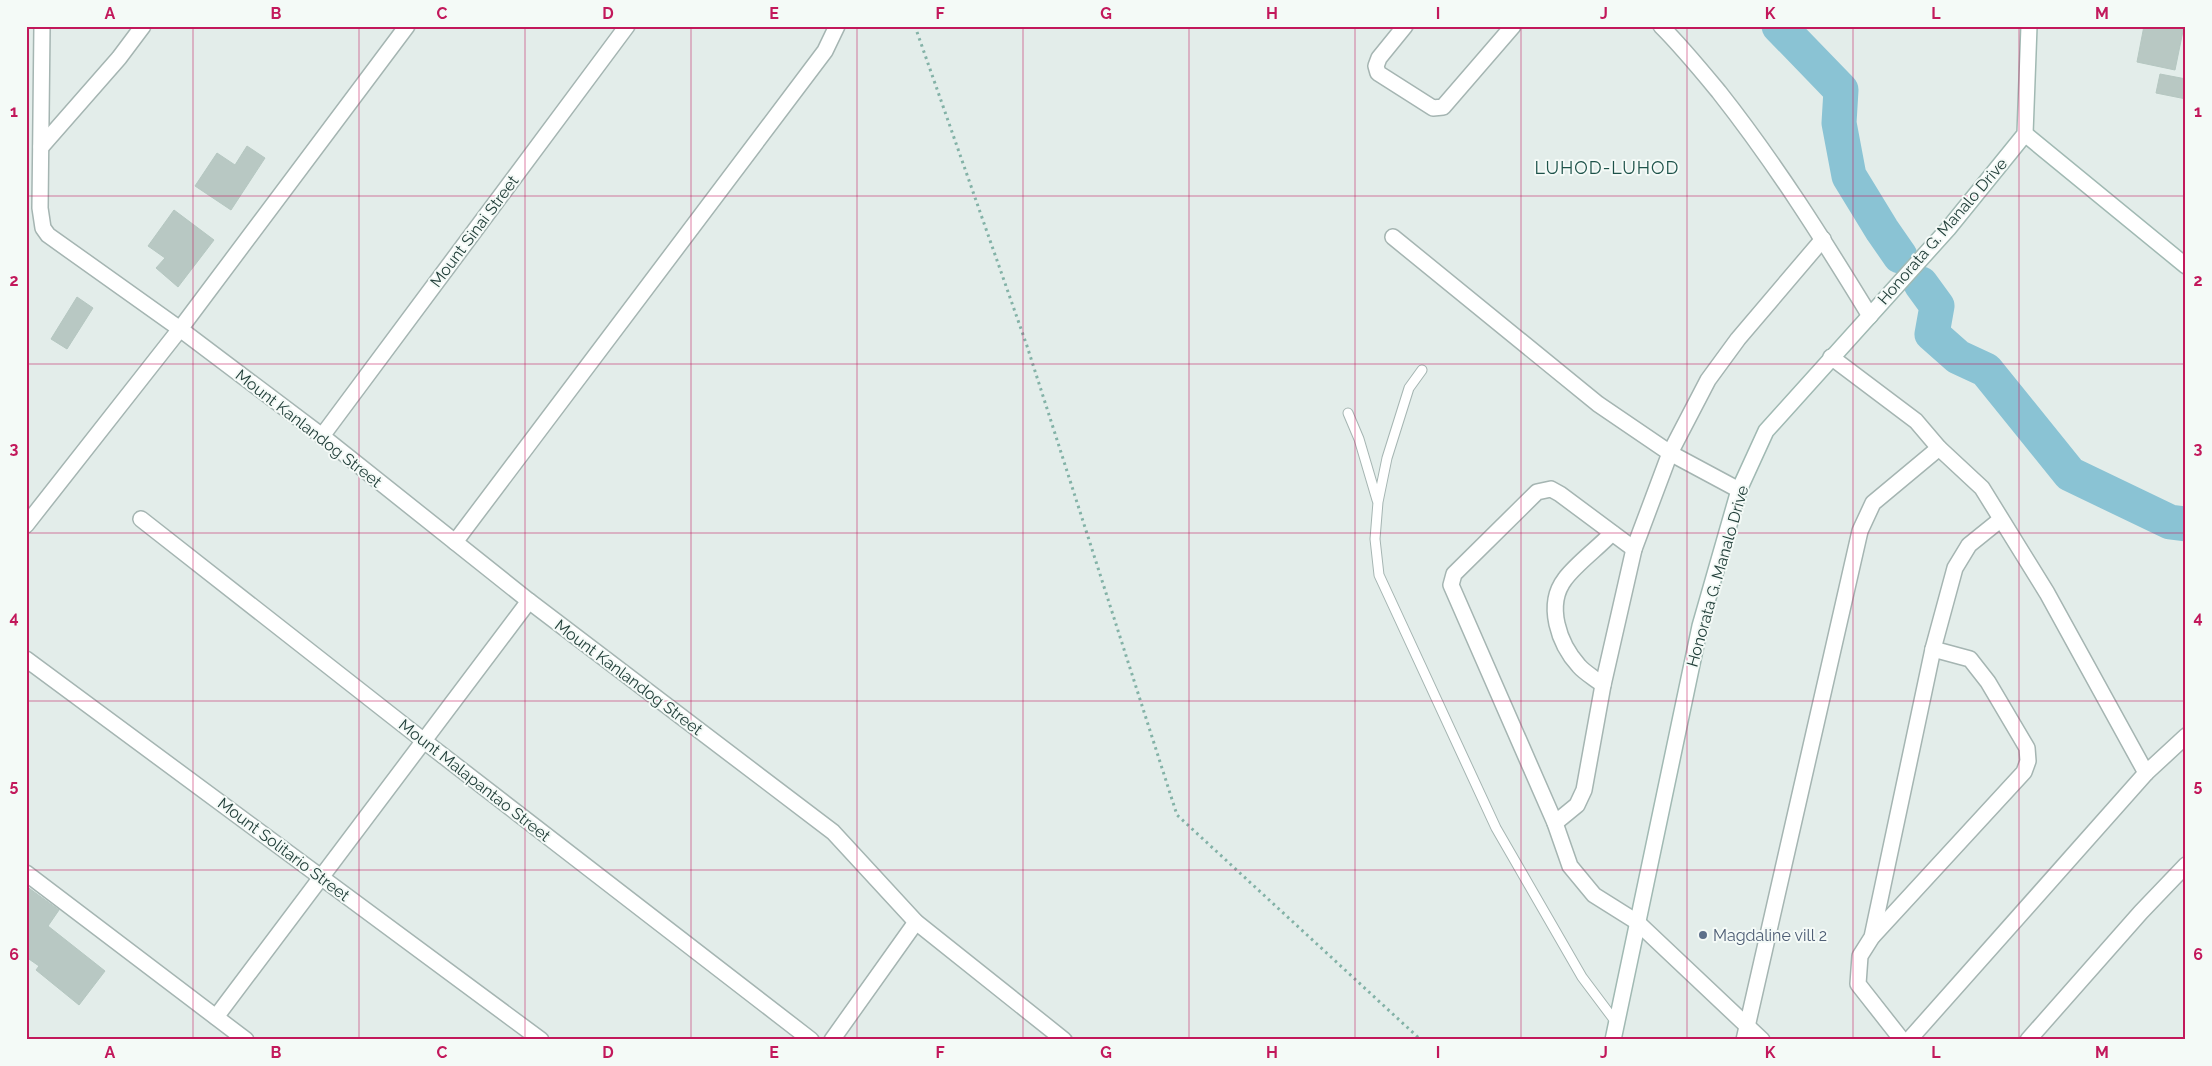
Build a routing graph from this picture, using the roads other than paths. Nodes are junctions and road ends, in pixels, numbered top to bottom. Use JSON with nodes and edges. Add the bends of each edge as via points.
{"nodes":[{"id":1,"x":42,"y":26,"type":"edge"},
{"id":2,"x":144,"y":26,"type":"edge"},
{"id":3,"x":406,"y":26,"type":"edge"},
{"id":4,"x":627,"y":26,"type":"edge"},
{"id":5,"x":837,"y":26,"type":"edge"},
{"id":6,"x":1404,"y":26,"type":"edge"},
{"id":7,"x":1513,"y":26,"type":"edge"},
{"id":8,"x":1661,"y":26,"type":"edge"},
{"id":9,"x":2029,"y":26,"type":"edge"},
{"id":10,"x":2025,"y":134,"type":"junction"},
{"id":11,"x":41,"y":147,"type":"junction"},
{"id":12,"x":1394,"y":237,"type":"dead end"},
{"id":13,"x":1823,"y":239,"type":"junction"},
{"id":14,"x":2186,"y":266,"type":"edge"},
{"id":15,"x":1870,"y":316,"type":"junction"},
{"id":16,"x":180,"y":329,"type":"junction"},
{"id":17,"x":1831,"y":356,"type":"junction"},
{"id":18,"x":1422,"y":370,"type":"dead end"},
{"id":19,"x":1348,"y":413,"type":"dead end"},
{"id":20,"x":322,"y":436,"type":"junction"},
{"id":21,"x":1939,"y":448,"type":"junction"},
{"id":22,"x":1670,"y":452,"type":"junction"},
{"id":23,"x":1739,"y":490,"type":"junction"},
{"id":24,"x":1378,"y":502,"type":"junction"},
{"id":25,"x":141,"y":519,"type":"dead end"},
{"id":26,"x":2000,"y":520,"type":"junction"},
{"id":27,"x":26,"y":526,"type":"edge"},
{"id":28,"x":1612,"y":533,"type":"junction"},
{"id":29,"x":455,"y":542,"type":"junction"},
{"id":30,"x":1634,"y":549,"type":"junction"},
{"id":31,"x":529,"y":601,"type":"junction"},
{"id":32,"x":1933,"y":649,"type":"junction"},
{"id":33,"x":26,"y":659,"type":"edge"},
{"id":34,"x":1604,"y":685,"type":"junction"},
{"id":35,"x":2186,"y":736,"type":"edge"},
{"id":36,"x":424,"y":741,"type":"junction"},
{"id":37,"x":2146,"y":773,"type":"junction"},
{"id":38,"x":1555,"y":823,"type":"junction"},
{"id":39,"x":2186,"y":865,"type":"edge"},
{"id":40,"x":26,"y":873,"type":"edge"},
{"id":41,"x":323,"y":877,"type":"junction"},
{"id":42,"x":916,"y":922,"type":"junction"},
{"id":43,"x":1637,"y":922,"type":"junction"},
{"id":44,"x":1872,"y":937,"type":"junction"},
{"id":45,"x":216,"y":1017,"type":"junction"},
{"id":46,"x":1615,"y":1021,"type":"junction"},
{"id":47,"x":1745,"y":1033,"type":"edge"},
{"id":48,"x":246,"y":1040,"type":"edge"},
{"id":49,"x":541,"y":1040,"type":"edge"},
{"id":50,"x":811,"y":1040,"type":"edge"},
{"id":51,"x":832,"y":1040,"type":"edge"},
{"id":52,"x":1064,"y":1040,"type":"edge"},
{"id":53,"x":1613,"y":1040,"type":"edge"},
{"id":54,"x":1762,"y":1040,"type":"edge"},
{"id":55,"x":1902,"y":1040,"type":"edge"},
{"id":56,"x":1909,"y":1040,"type":"edge"},
{"id":57,"x":2028,"y":1040,"type":"edge"}],
"edges":[{"from":1,"to":11,"type":"street","name":"Mount Kanlandog Street"},
{"from":2,"to":11,"type":"street"},
{"from":3,"to":16,"type":"street"},
{"from":4,"to":20,"type":"street","name":"Mount Sinai Street"},
{"from":5,"to":29,"type":"street","via":[[826,51]]},
{"from":6,"to":7,"type":"street","via":[[1379,58],[1378,73],[1433,108],[1443,107]]},
{"from":8,"to":13,"type":"street","via":[[1680,44],[1748,129]]},
{"from":9,"to":10,"type":"street"},
{"from":10,"to":14,"type":"street"},
{"from":10,"to":15,"type":"street","name":"Honorata G. Manalo Drive","via":[[1948,229]]},
{"from":11,"to":16,"type":"street","name":"Mount Kanlandog Street","via":[[40,208],[43,228],[48,236]]},
{"from":12,"to":22,"type":"street","via":[[1598,404]]},
{"from":13,"to":15,"type":"street"},
{"from":13,"to":22,"type":"street","via":[[1738,339],[1708,380]]},
{"from":15,"to":17,"type":"street","name":"Honorata G. Manalo Drive"},
{"from":16,"to":20,"type":"street","name":"Mount Kanlandog Street"},
{"from":16,"to":27,"type":"street"},
{"from":17,"to":21,"type":"street","via":[[1916,421]]},
{"from":17,"to":23,"type":"street","name":"Honorata G. Manalo Drive","via":[[1766,431]]},
{"from":18,"to":24,"type":"lane","via":[[1409,388],[1387,458]]},
{"from":19,"to":24,"type":"lane"},
{"from":20,"to":29,"type":"street","name":"Mount Kanlandog Street"},
{"from":21,"to":26,"type":"street","via":[[1982,488]]},
{"from":21,"to":47,"type":"street","via":[[1873,504],[1860,531]]},
{"from":22,"to":23,"type":"street"},
{"from":22,"to":30,"type":"street"},
{"from":23,"to":43,"type":"street","name":"Honorata G. Manalo Drive","via":[[1700,626]]},
{"from":24,"to":46,"type":"lane","via":[[1375,539],[1379,575],[1496,828],[1582,977]]},
{"from":25,"to":36,"type":"street","name":"Mount Malapantao Street"},
{"from":26,"to":32,"type":"street","via":[[1969,545],[1961,556]]},
{"from":26,"to":37,"type":"street","via":[[2048,592]]},
{"from":28,"to":30,"type":"street"},
{"from":28,"to":34,"type":"street","via":[[1566,577],[1556,591],[1555,603],[1560,639],[1579,667]]},
{"from":28,"to":38,"type":"street","via":[[1551,489],[1536,492],[1454,574],[1452,580],[1453,591]]},
{"from":29,"to":31,"type":"street","name":"Mount Kanlandog Street"},
{"from":30,"to":34,"type":"street"},
{"from":31,"to":36,"type":"street"},
{"from":31,"to":42,"type":"street","name":"Mount Kanlandog Street","via":[[833,832]]},
{"from":32,"to":44,"type":"street"},
{"from":32,"to":44,"type":"street","via":[[1970,659],[1988,682],[2027,748],[2028,761],[2024,772]]},
{"from":33,"to":41,"type":"street","name":"Mount Solitario Street"},
{"from":34,"to":38,"type":"street","via":[[1584,790],[1577,805]]},
{"from":35,"to":37,"type":"street"},
{"from":36,"to":41,"type":"street"},
{"from":36,"to":50,"type":"street","name":"Mount Malapantao Street"},
{"from":37,"to":56,"type":"street"},
{"from":38,"to":43,"type":"street","via":[[1570,866],[1594,895]]},
{"from":39,"to":57,"type":"street"},
{"from":40,"to":45,"type":"street"},
{"from":41,"to":45,"type":"street"},
{"from":41,"to":49,"type":"street","name":"Mount Solitario Street"},
{"from":42,"to":51,"type":"street"},
{"from":42,"to":52,"type":"street","name":"Mount Kanlandog Street"},
{"from":43,"to":46,"type":"street","name":"Honorata G. Manalo Drive"},
{"from":43,"to":47,"type":"street"},
{"from":44,"to":55,"type":"street","via":[[1860,956],[1858,984]]},
{"from":45,"to":48,"type":"street"},
{"from":46,"to":53,"type":"street","name":"Honorata G. Manalo Drive"},
{"from":47,"to":54,"type":"street"}]}
